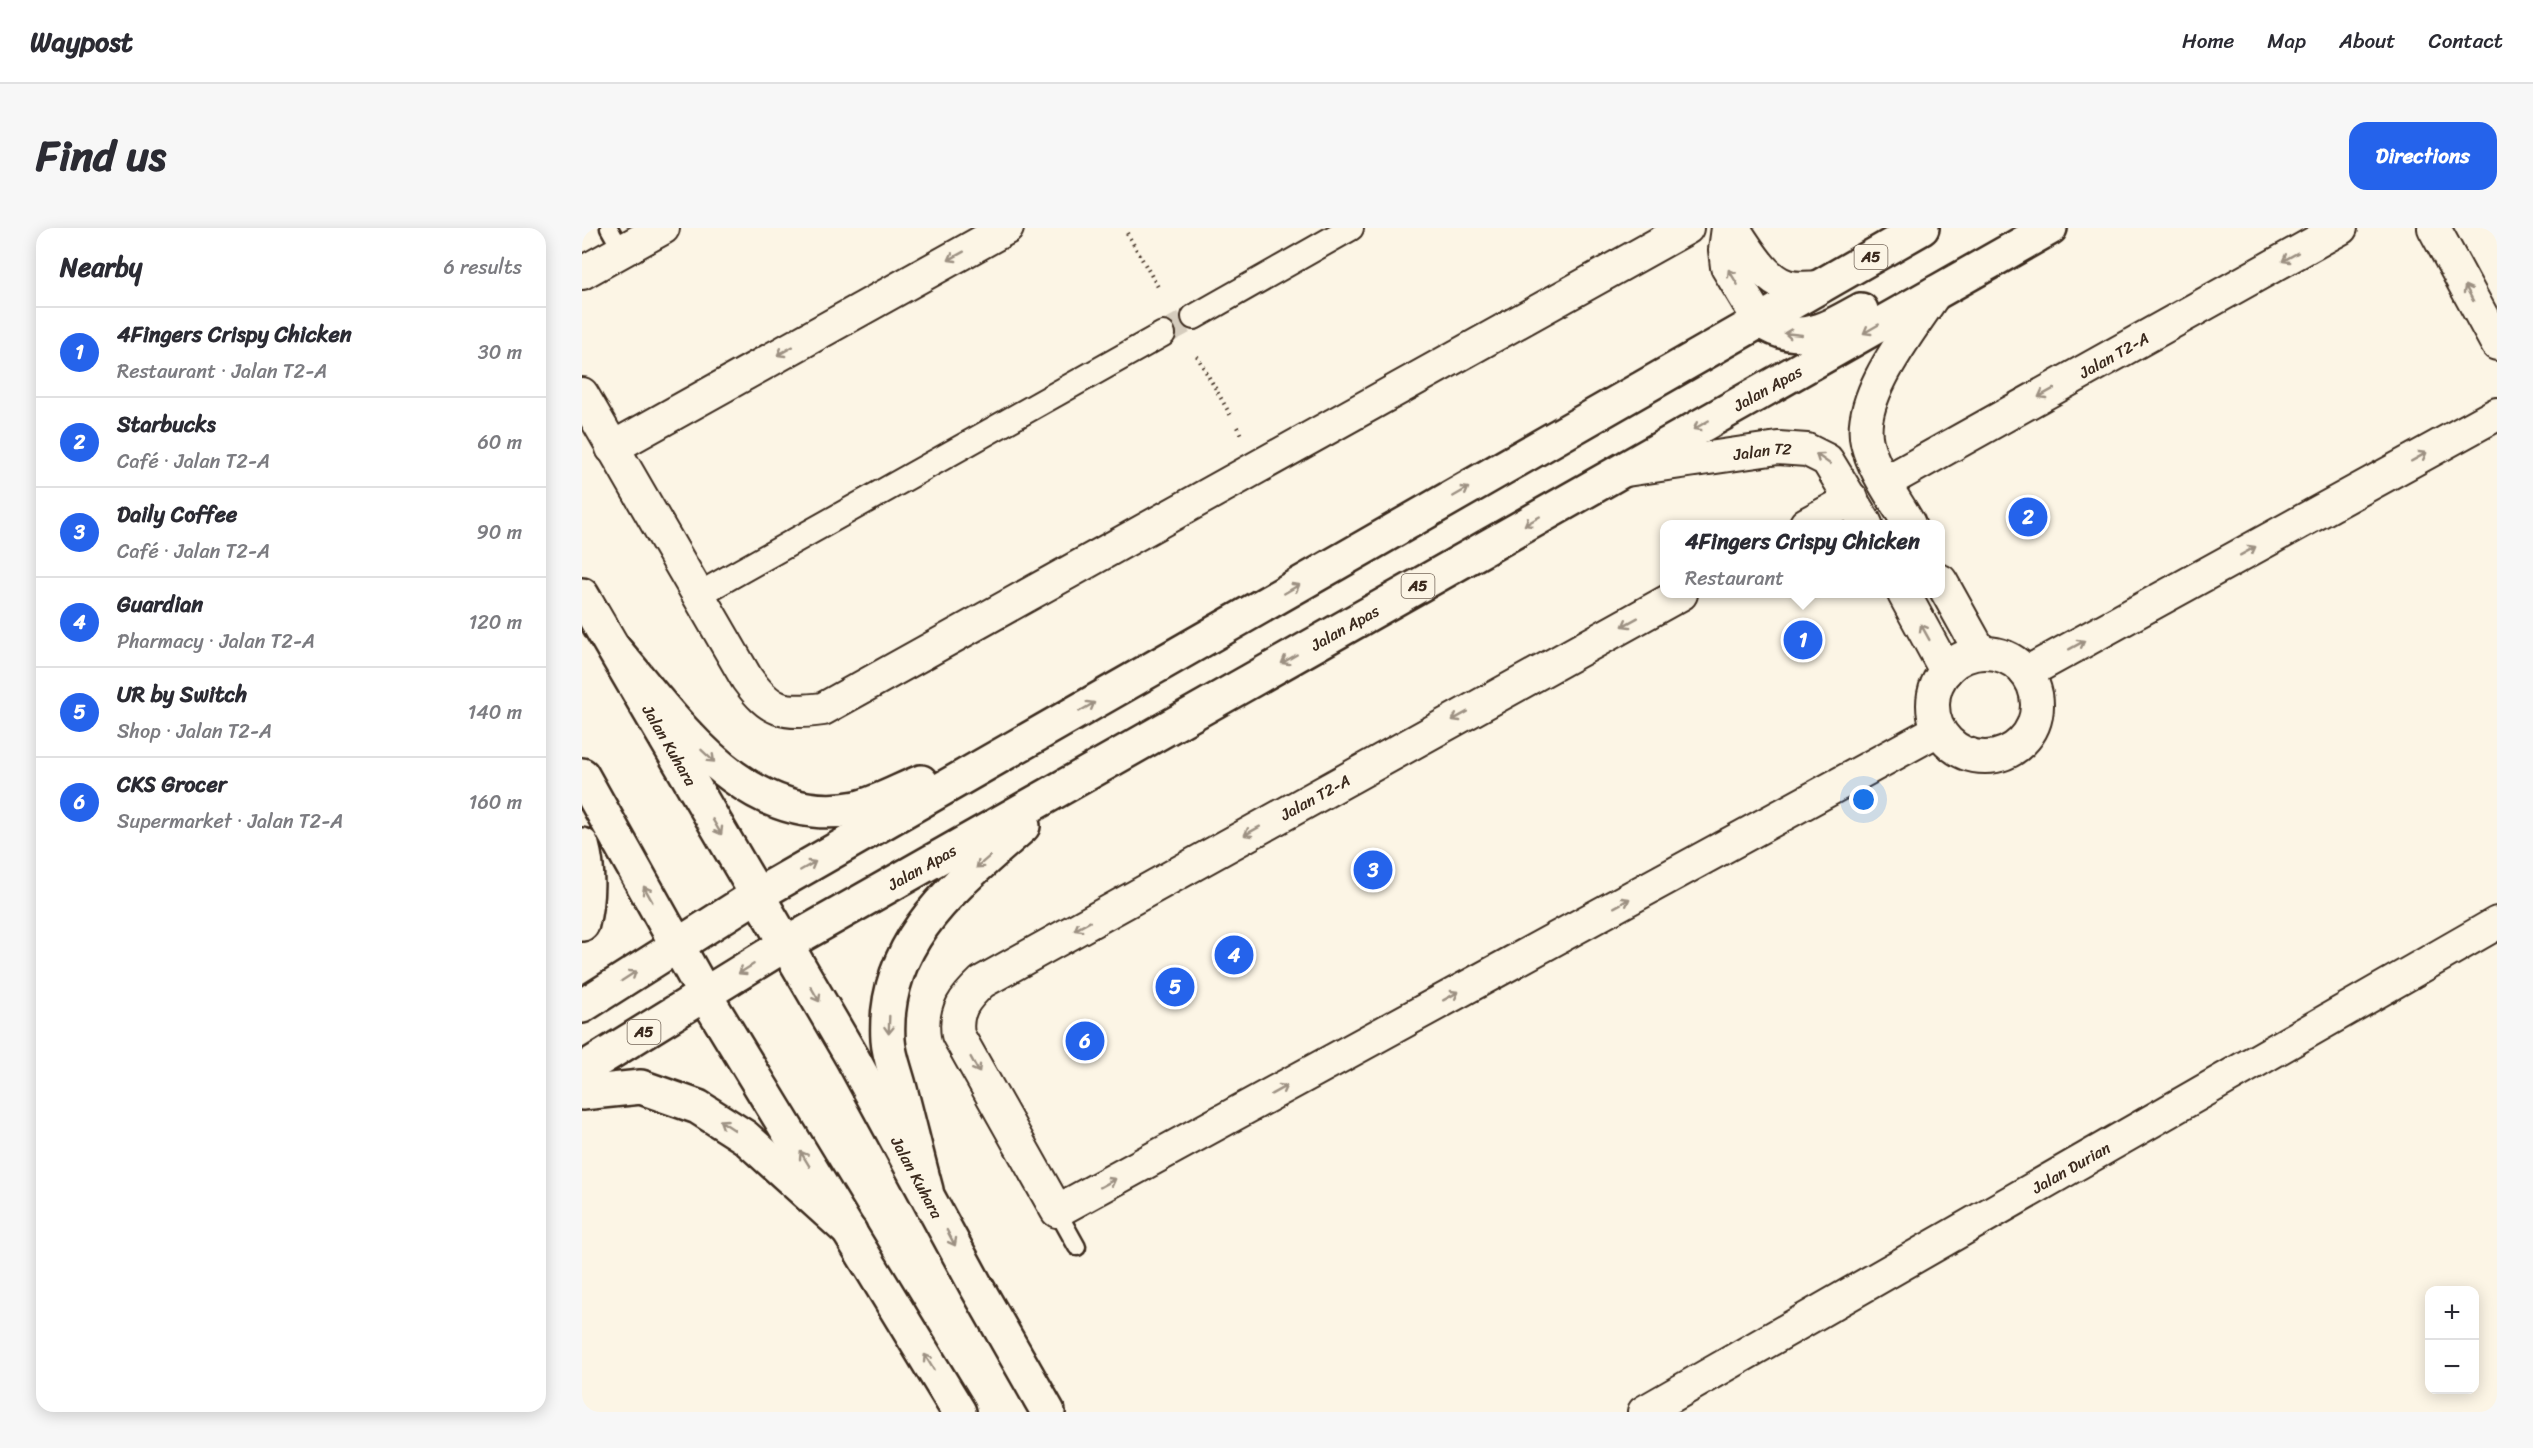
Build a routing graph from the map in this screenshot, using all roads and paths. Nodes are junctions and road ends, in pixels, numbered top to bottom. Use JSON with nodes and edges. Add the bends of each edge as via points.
{"nodes":[{"id":1,"x":663,"y":228,"type":"edge"},
{"id":2,"x":1007,"y":228,"type":"edge"},
{"id":3,"x":1351,"y":228,"type":"edge"},
{"id":4,"x":1687,"y":228,"type":"edge"},
{"id":5,"x":1728,"y":228,"type":"edge"},
{"id":6,"x":1733,"y":228,"type":"edge"},
{"id":7,"x":1923,"y":228,"type":"edge"},
{"id":8,"x":2050,"y":228,"type":"edge"},
{"id":9,"x":2341,"y":228,"type":"edge"},
{"id":10,"x":2434,"y":228,"type":"edge"},
{"id":11,"x":1127,"y":233,"type":"dead end"},
{"id":12,"x":615,"y":239,"type":"edge"},
{"id":13,"x":2001,"y":256,"type":"junction"},
{"id":14,"x":582,"y":273,"type":"edge"},
{"id":15,"x":1158,"y":287,"type":"dead end"},
{"id":16,"x":1820,"y":287,"type":"junction"},
{"id":17,"x":1936,"y":292,"type":"junction"},
{"id":18,"x":1194,"y":317,"type":"tunnel mouth"},
{"id":19,"x":1759,"y":320,"type":"junction"},
{"id":20,"x":1163,"y":334,"type":"tunnel mouth"},
{"id":21,"x":2497,"y":344,"type":"edge"},
{"id":22,"x":1197,"y":356,"type":"dead end"},
{"id":23,"x":582,"y":394,"type":"edge"},
{"id":24,"x":2497,"y":414,"type":"edge"},
{"id":25,"x":1231,"y":416,"type":"dead end"},
{"id":26,"x":612,"y":448,"type":"junction"},
{"id":27,"x":1621,"y":471,"type":"junction"},
{"id":28,"x":1886,"y":482,"type":"junction"},
{"id":29,"x":1859,"y":512,"type":"edge"},
{"id":30,"x":1826,"y":520,"type":"edge"},
{"id":31,"x":1907,"y":520,"type":"edge"},
{"id":32,"x":1945,"y":588,"type":"edge"},
{"id":33,"x":582,"y":595,"type":"edge"},
{"id":34,"x":698,"y":595,"type":"junction"},
{"id":35,"x":1674,"y":598,"type":"edge"},
{"id":36,"x":1906,"y":598,"type":"edge"},
{"id":37,"x":614,"y":649,"type":"junction"},
{"id":38,"x":1981,"y":653,"type":"junction"},
{"id":39,"x":1946,"y":671,"type":"junction"},
{"id":40,"x":2026,"y":673,"type":"junction"},
{"id":41,"x":1938,"y":730,"type":"junction"},
{"id":42,"x":1045,"y":731,"type":"junction"},
{"id":43,"x":582,"y":775,"type":"edge"},
{"id":44,"x":1074,"y":781,"type":"junction"},
{"id":45,"x":582,"y":845,"type":"edge"},
{"id":46,"x":757,"y":895,"type":"junction"},
{"id":47,"x":2497,"y":923,"type":"edge"},
{"id":48,"x":582,"y":924,"type":"edge"},
{"id":49,"x":786,"y":944,"type":"junction"},
{"id":50,"x":677,"y":946,"type":"junction"},
{"id":51,"x":705,"y":995,"type":"junction"},
{"id":52,"x":582,"y":1006,"type":"edge"},
{"id":53,"x":582,"y":1070,"type":"edge"},
{"id":54,"x":582,"y":1093,"type":"edge"},
{"id":55,"x":926,"y":1190,"type":"junction"},
{"id":56,"x":1057,"y":1211,"type":"junction"},
{"id":57,"x":850,"y":1232,"type":"junction"},
{"id":58,"x":1077,"y":1247,"type":"dead end"},
{"id":59,"x":959,"y":1412,"type":"edge"},
{"id":60,"x":1048,"y":1412,"type":"edge"},
{"id":61,"x":1644,"y":1412,"type":"edge"}],
"edges":[{"from":1,"to":12,"type":"street"},
{"from":2,"to":26,"type":"street","one_way":true},
{"from":3,"to":18,"type":"street"},
{"from":4,"to":34,"type":"street","via":[[823,709],[780,710],[762,699]]},
{"from":19,"to":5,"type":"street","one_way":true,"via":[[1727,267]]},
{"from":6,"to":16,"type":"street","via":[[1770,277],[1801,288]]},
{"from":7,"to":16,"type":"main road","number":"A5"},
{"from":8,"to":13,"type":"main road","name":"Jalan Apas","number":"A5"},
{"from":9,"to":28,"type":"street","name":"Jalan T2-A","one_way":true},
{"from":21,"to":10,"type":"street","one_way":true},
{"from":11,"to":15,"type":"path"},
{"from":12,"to":14,"type":"street"},
{"from":13,"to":17,"type":"main road","name":"Jalan Apas","number":"A5"},
{"from":13,"to":19,"type":"main road","one_way":true,"via":[[1931,271],[1831,327],[1808,335],[1774,331]]},
{"from":16,"to":19,"type":"main road","number":"A5"},
{"from":17,"to":27,"type":"main road","name":"Jalan Apas","number":"A5","one_way":true},
{"from":17,"to":28,"type":"street","via":[[1877,383],[1867,414],[1867,442]]},
{"from":42,"to":19,"type":"main road","number":"A5","one_way":true},
{"from":20,"to":34,"type":"street"},
{"from":22,"to":25,"type":"path"},
{"from":23,"to":26,"type":"street"},
{"from":40,"to":24,"type":"street","one_way":true},
{"from":26,"to":34,"type":"street"},
{"from":29,"to":27,"type":"street","name":"Jalan T2","one_way":true,"via":[[1827,460],[1807,450],[1778,448]]},
{"from":27,"to":44,"type":"main road","name":"Jalan Apas","number":"A5","one_way":true},
{"from":28,"to":31,"type":"street"},
{"from":29,"to":30,"type":"street"},
{"from":32,"to":38,"type":"street"},
{"from":33,"to":37,"type":"main road","name":"Jalan Kuhara"},
{"from":35,"to":56,"type":"street","name":"Jalan T2-A","one_way":true,"via":[[982,982],[967,996],[958,1011],[958,1035]]},
{"from":39,"to":36,"type":"street","one_way":true},
{"from":37,"to":42,"type":"main road","one_way":true,"via":[[704,753],[738,782],[775,801],[819,812],[858,807]]},
{"from":37,"to":46,"type":"main road","name":"Jalan Kuhara","one_way":true},
{"from":38,"to":39,"type":"street","via":[[1968,656]]},
{"from":38,"to":40,"type":"street","via":[[1998,655]]},
{"from":39,"to":41,"type":"street","via":[[1933,699]]},
{"from":40,"to":41,"type":"street","via":[[2037,705],[2034,722],[2013,749],[1997,756],[1963,753]]},
{"from":56,"to":41,"type":"street","one_way":true},
{"from":46,"to":42,"type":"main road","number":"A5","one_way":true},
{"from":50,"to":43,"type":"main road","one_way":true},
{"from":44,"to":49,"type":"main road","name":"Jalan Apas","number":"A5"},
{"from":44,"to":55,"type":"main road","one_way":true,"via":[[955,886],[928,916],[905,953],[890,998],[888,1042]]},
{"from":45,"to":48,"type":"main road","via":[[587,904]]},
{"from":46,"to":49,"type":"main road","name":"Jalan Kuhara"},
{"from":46,"to":50,"type":"main road","number":"A5"},
{"from":47,"to":61,"type":"street","name":"Jalan Durian"},
{"from":49,"to":51,"type":"main road","name":"Jalan Apas","number":"A5","one_way":true},
{"from":49,"to":55,"type":"main road","name":"Jalan Kuhara","one_way":true},
{"from":50,"to":51,"type":"main road"},
{"from":52,"to":50,"type":"main road","number":"A5","one_way":true},
{"from":51,"to":53,"type":"main road","number":"A5"},
{"from":57,"to":51,"type":"main road","one_way":true},
{"from":57,"to":54,"type":"main road","one_way":true,"via":[[745,1137],[698,1107],[641,1087]]},
{"from":55,"to":60,"type":"main road","name":"Jalan Kuhara","one_way":true},
{"from":56,"to":58,"type":"lane"},
{"from":59,"to":57,"type":"main road","one_way":true}]}
